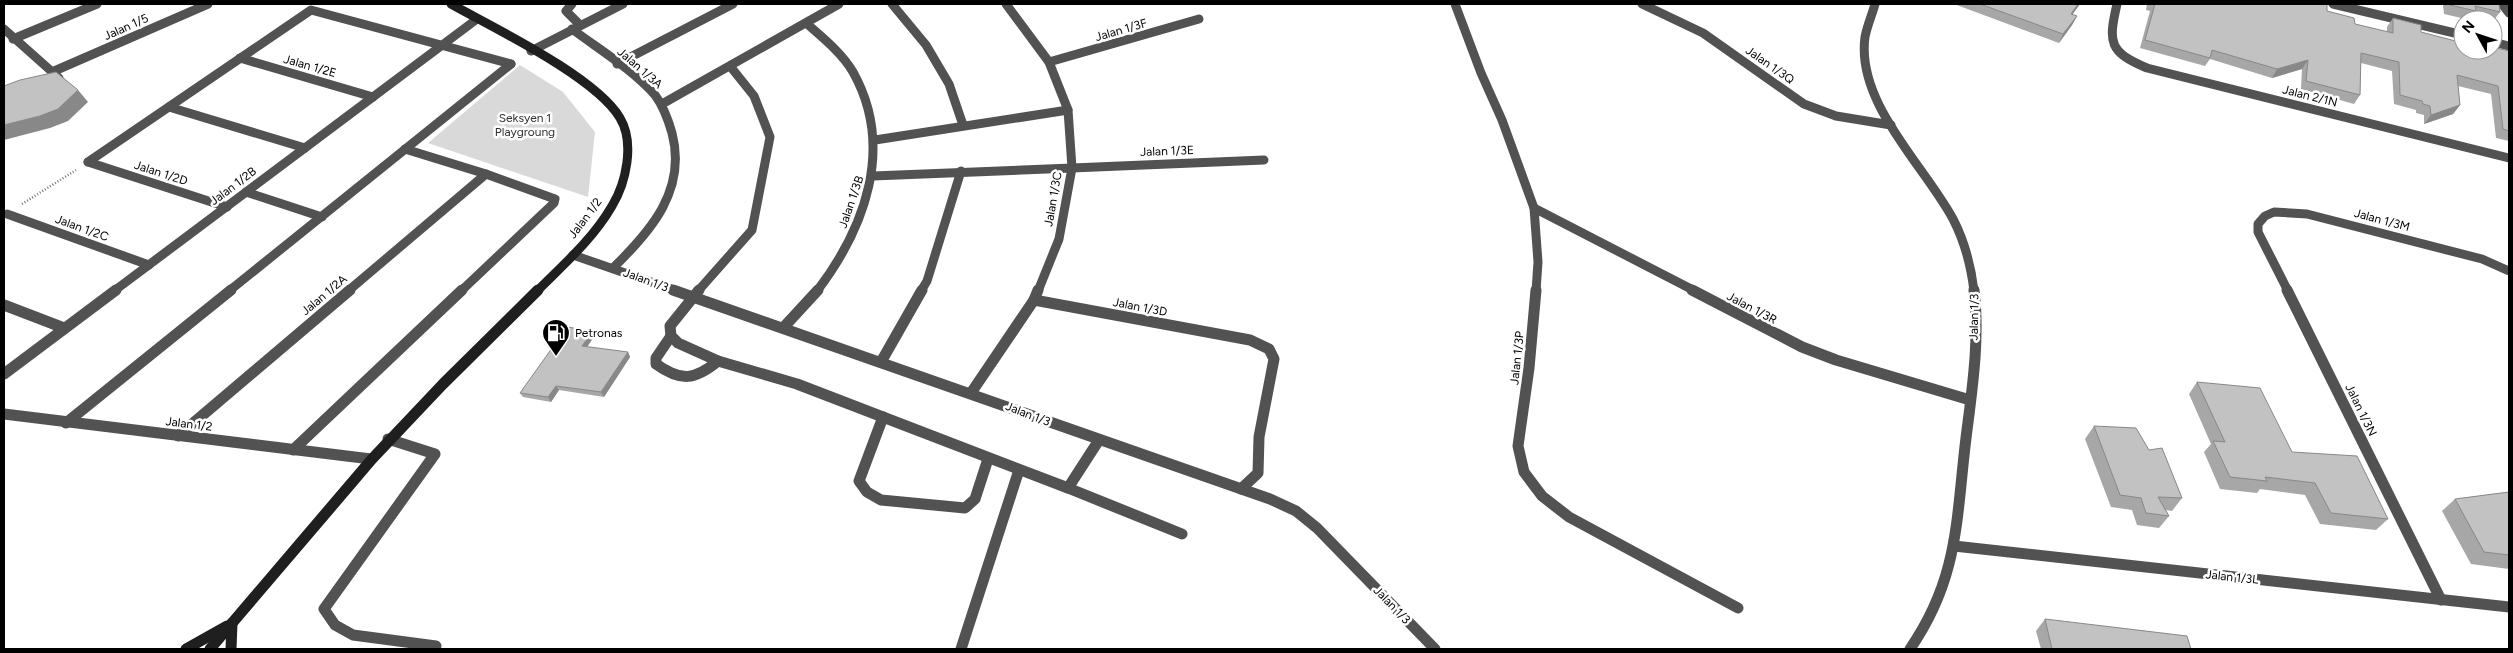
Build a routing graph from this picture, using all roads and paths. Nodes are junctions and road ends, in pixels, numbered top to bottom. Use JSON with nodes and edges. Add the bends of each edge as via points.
{"nodes":[{"id":1,"x":97,"y":4,"type":"edge"},
{"id":2,"x":208,"y":4,"type":"edge"},
{"id":3,"x":451,"y":4,"type":"edge"},
{"id":4,"x":572,"y":4,"type":"edge"},
{"id":5,"x":623,"y":4,"type":"edge"},
{"id":6,"x":733,"y":4,"type":"edge"},
{"id":7,"x":839,"y":4,"type":"edge"},
{"id":8,"x":892,"y":4,"type":"edge"},
{"id":9,"x":1006,"y":4,"type":"edge"},
{"id":10,"x":1456,"y":4,"type":"edge"},
{"id":11,"x":1642,"y":4,"type":"edge"},
{"id":12,"x":1876,"y":4,"type":"edge"},
{"id":13,"x":2117,"y":4,"type":"edge"},
{"id":14,"x":2333,"y":4,"type":"edge"},
{"id":15,"x":2502,"y":4,"type":"edge"},
{"id":16,"x":2509,"y":13,"type":"edge"},
{"id":17,"x":477,"y":19,"type":"junction"},
{"id":18,"x":1199,"y":19,"type":"dead end"},
{"id":19,"x":806,"y":23,"type":"junction"},
{"id":20,"x":580,"y":25,"type":"junction"},
{"id":21,"x":4,"y":29,"type":"edge"},
{"id":22,"x":572,"y":30,"type":"junction"},
{"id":23,"x":2453,"y":33,"type":"edge"},
{"id":24,"x":13,"y":39,"type":"junction"},
{"id":25,"x":442,"y":45,"type":"junction"},
{"id":26,"x":531,"y":51,"type":"junction"},
{"id":27,"x":240,"y":58,"type":"junction"},
{"id":28,"x":1049,"y":62,"type":"junction"},
{"id":29,"x":617,"y":64,"type":"junction"},
{"id":30,"x":730,"y":66,"type":"junction"},
{"id":31,"x":373,"y":97,"type":"junction"},
{"id":32,"x":662,"y":104,"type":"junction"},
{"id":33,"x":169,"y":107,"type":"junction"},
{"id":34,"x":1068,"y":110,"type":"junction"},
{"id":35,"x":963,"y":125,"type":"junction"},
{"id":36,"x":1891,"y":125,"type":"junction"},
{"id":37,"x":875,"y":140,"type":"junction"},
{"id":38,"x":305,"y":148,"type":"junction"},
{"id":39,"x":405,"y":149,"type":"junction"},
{"id":40,"x":2509,"y":158,"type":"edge"},
{"id":41,"x":1264,"y":160,"type":"dead end"},
{"id":42,"x":88,"y":162,"type":"junction"},
{"id":43,"x":1072,"y":168,"type":"junction"},
{"id":44,"x":961,"y":171,"type":"junction"},
{"id":45,"x":486,"y":174,"type":"junction"},
{"id":46,"x":873,"y":176,"type":"junction"},
{"id":47,"x":246,"y":192,"type":"junction"},
{"id":48,"x":226,"y":207,"type":"junction"},
{"id":49,"x":1534,"y":208,"type":"junction"},
{"id":50,"x":5,"y":215,"type":"edge"},
{"id":51,"x":322,"y":217,"type":"junction"},
{"id":52,"x":2258,"y":232,"type":"joint"},
{"id":53,"x":574,"y":255,"type":"junction"},
{"id":54,"x":149,"y":265,"type":"junction"},
{"id":55,"x":613,"y":268,"type":"junction"},
{"id":56,"x":2509,"y":271,"type":"edge"},
{"id":57,"x":692,"y":297,"type":"junction"},
{"id":58,"x":1034,"y":300,"type":"junction"},
{"id":59,"x":4,"y":306,"type":"edge"},
{"id":60,"x":64,"y":328,"type":"junction"},
{"id":61,"x":783,"y":328,"type":"junction"},
{"id":62,"x":671,"y":336,"type":"junction"},
{"id":63,"x":718,"y":361,"type":"junction"},
{"id":64,"x":881,"y":362,"type":"junction"},
{"id":65,"x":4,"y":374,"type":"edge"},
{"id":66,"x":971,"y":392,"type":"junction"},
{"id":67,"x":1970,"y":400,"type":"junction"},
{"id":68,"x":4,"y":414,"type":"edge"},
{"id":69,"x":883,"y":417,"type":"junction"},
{"id":70,"x":66,"y":423,"type":"junction"},
{"id":71,"x":178,"y":436,"type":"junction"},
{"id":72,"x":388,"y":440,"type":"junction"},
{"id":73,"x":1099,"y":440,"type":"junction"},
{"id":74,"x":293,"y":450,"type":"junction"},
{"id":75,"x":371,"y":459,"type":"junction"},
{"id":76,"x":988,"y":460,"type":"junction"},
{"id":77,"x":1019,"y":470,"type":"junction"},
{"id":78,"x":1068,"y":488,"type":"junction"},
{"id":79,"x":1241,"y":489,"type":"junction"},
{"id":80,"x":1182,"y":534,"type":"dead end"},
{"id":81,"x":1954,"y":546,"type":"junction"},
{"id":82,"x":2441,"y":600,"type":"junction"},
{"id":83,"x":2509,"y":607,"type":"edge"},
{"id":84,"x":1738,"y":608,"type":"dead end"},
{"id":85,"x":232,"y":624,"type":"junction"},
{"id":86,"x":436,"y":646,"type":"dead end"},
{"id":87,"x":186,"y":649,"type":"edge"},
{"id":88,"x":210,"y":649,"type":"edge"},
{"id":89,"x":231,"y":649,"type":"edge"},
{"id":90,"x":961,"y":649,"type":"edge"},
{"id":91,"x":1435,"y":649,"type":"edge"},
{"id":92,"x":1910,"y":649,"type":"edge"}],
"edges":[{"from":1,"to":24,"type":"street"},
{"from":2,"to":24,"type":"street","name":"Jalan 1/5","via":[[54,76]]},
{"from":3,"to":17,"type":"street","name":"Jalan 1/2"},
{"from":4,"to":20,"type":"street","via":[[566,10],[567,14]]},
{"from":5,"to":20,"type":"street"},
{"from":6,"to":29,"type":"street"},
{"from":7,"to":19,"type":"street"},
{"from":8,"to":35,"type":"street","via":[[926,45],[944,76]]},
{"from":9,"to":28,"type":"street","name":"Jalan 1/3C"},
{"from":10,"to":49,"type":"street","name":"Jalan 1/3P"},
{"from":11,"to":36,"type":"street","name":"Jalan 1/3Q","via":[[1703,32],[1820,113],[1856,122]]},
{"from":12,"to":36,"type":"street","name":"Jalan 1/3","via":[[1865,38],[1865,64],[1875,94]]},
{"from":13,"to":40,"type":"street","name":"Jalan 2/1N","via":[[2111,44],[2119,54],[2147,68]]},
{"from":14,"to":23,"type":"street"},
{"from":15,"to":16,"type":"street"},
{"from":17,"to":25,"type":"street","name":"Jalan 1/2B"},
{"from":17,"to":26,"type":"street","name":"Jalan 1/2"},
{"from":18,"to":28,"type":"street","name":"Jalan 1/3F"},
{"from":19,"to":30,"type":"street"},
{"from":19,"to":37,"type":"street","name":"Jalan 1/3B","via":[[831,45],[853,72],[868,106]]},
{"from":20,"to":22,"type":"street"},
{"from":21,"to":24,"type":"street"},
{"from":22,"to":26,"type":"street"},
{"from":22,"to":29,"type":"street","name":"Jalan 1/3A"},
{"from":25,"to":27,"type":"street","via":[[311,10]]},
{"from":25,"to":31,"type":"street","name":"Jalan 1/2B"},
{"from":25,"to":39,"type":"street","via":[[511,64]]},
{"from":26,"to":53,"type":"street","name":"Jalan 1/2","via":[[594,89],[612,105],[625,133],[626,166],[614,204]]},
{"from":27,"to":31,"type":"street","name":"Jalan 1/2E"},
{"from":27,"to":33,"type":"street"},
{"from":28,"to":34,"type":"street","name":"Jalan 1/3C"},
{"from":29,"to":32,"type":"street","name":"Jalan 1/3A"},
{"from":30,"to":32,"type":"street"},
{"from":30,"to":57,"type":"street","via":[[754,96],[770,137],[752,230]]},
{"from":31,"to":38,"type":"street","name":"Jalan 1/2B"},
{"from":32,"to":55,"type":"street","name":"Jalan 1/3A","via":[[676,151],[676,172],[670,195],[648,232]]},
{"from":33,"to":38,"type":"street"},
{"from":33,"to":42,"type":"street"},
{"from":34,"to":35,"type":"street"},
{"from":34,"to":43,"type":"street","name":"Jalan 1/3C"},
{"from":35,"to":37,"type":"street"},
{"from":36,"to":67,"type":"street","name":"Jalan 1/3","via":[[1953,219],[1965,246],[1976,298]]},
{"from":37,"to":46,"type":"street","name":"Jalan 1/3B"},
{"from":38,"to":47,"type":"street","name":"Jalan 1/2B"},
{"from":39,"to":45,"type":"street"},
{"from":39,"to":51,"type":"street"},
{"from":41,"to":43,"type":"street","name":"Jalan 1/3E"},
{"from":42,"to":48,"type":"street","name":"Jalan 1/2D"},
{"from":42,"to":50,"type":"path"},
{"from":43,"to":44,"type":"street","name":"Jalan 1/3E"},
{"from":43,"to":58,"type":"street","name":"Jalan 1/3C","via":[[1059,239]]},
{"from":44,"to":46,"type":"street","name":"Jalan 1/3E"},
{"from":44,"to":64,"type":"street","via":[[927,281]]},
{"from":45,"to":71,"type":"street","name":"Jalan 1/2A"},
{"from":45,"to":74,"type":"street","via":[[548,195],[555,199],[554,203]]},
{"from":46,"to":61,"type":"street","name":"Jalan 1/3B","via":[[862,216],[844,252],[818,291]]},
{"from":47,"to":48,"type":"street","name":"Jalan 1/2B"},
{"from":47,"to":51,"type":"street"},
{"from":48,"to":54,"type":"street","name":"Jalan 1/2B"},
{"from":49,"to":67,"type":"street","name":"Jalan 1/3R","via":[[1802,347]]},
{"from":49,"to":84,"type":"street","name":"Jalan 1/3P","via":[[1538,262],[1529,368],[1518,446],[1524,472],[1542,496],[1569,517]]},
{"from":50,"to":54,"type":"street","name":"Jalan 1/2C"},
{"from":51,"to":70,"type":"street"},
{"from":52,"to":56,"type":"street","name":"Jalan 1/3M","via":[[2258,224],[2274,212],[2306,214],[2482,259]]},
{"from":52,"to":82,"type":"street","name":"Jalan 1/3N"},
{"from":53,"to":55,"type":"street","name":"Jalan 1/3"},
{"from":53,"to":72,"type":"street","name":"Jalan 1/2"},
{"from":54,"to":60,"type":"street","name":"Jalan 1/2B"},
{"from":55,"to":57,"type":"street","name":"Jalan 1/3"},
{"from":57,"to":61,"type":"street","name":"Jalan 1/3"},
{"from":57,"to":62,"type":"street","via":[[672,321]]},
{"from":58,"to":66,"type":"street","name":"Jalan 1/3C"},
{"from":58,"to":79,"type":"street","name":"Jalan 1/3D","via":[[1240,339],[1264,346],[1272,353],[1274,359],[1259,437],[1258,473]]},
{"from":59,"to":60,"type":"street"},
{"from":60,"to":65,"type":"street","name":"Jalan 1/2B"},
{"from":61,"to":64,"type":"street","name":"Jalan 1/3"},
{"from":62,"to":63,"type":"street","via":[[678,343]]},
{"from":62,"to":63,"type":"street","via":[[656,358],[656,364],[663,369],[695,377]]},
{"from":63,"to":69,"type":"street","via":[[797,384]]},
{"from":64,"to":66,"type":"street","name":"Jalan 1/3"},
{"from":66,"to":73,"type":"street","name":"Jalan 1/3"},
{"from":67,"to":81,"type":"street","name":"Jalan 1/3"},
{"from":68,"to":70,"type":"street","name":"Jalan 1/2"},
{"from":69,"to":76,"type":"street"},
{"from":69,"to":76,"type":"street","via":[[859,481],[867,492],[881,500],[965,508],[975,499]]},
{"from":70,"to":71,"type":"street","name":"Jalan 1/2"},
{"from":71,"to":74,"type":"street","name":"Jalan 1/2"},
{"from":72,"to":75,"type":"street","name":"Jalan 1/2"},
{"from":72,"to":86,"type":"street","via":[[434,454],[324,608],[335,625],[352,635]]},
{"from":73,"to":78,"type":"street"},
{"from":73,"to":79,"type":"street","name":"Jalan 1/3"},
{"from":74,"to":75,"type":"street","name":"Jalan 1/2"},
{"from":75,"to":85,"type":"street","name":"Jalan 1/2"},
{"from":76,"to":77,"type":"street"},
{"from":77,"to":78,"type":"street"},
{"from":77,"to":90,"type":"street"},
{"from":78,"to":80,"type":"street"},
{"from":79,"to":91,"type":"street","name":"Jalan 1/3","via":[[1296,511],[1317,528]]},
{"from":81,"to":82,"type":"street","name":"Jalan 1/3L"},
{"from":81,"to":92,"type":"street","name":"Jalan 1/3","via":[[1939,594]]},
{"from":82,"to":83,"type":"street","name":"Jalan 1/3L"},
{"from":85,"to":87,"type":"street"},
{"from":85,"to":88,"type":"street","name":"Jalan 1/2"},
{"from":85,"to":89,"type":"street"}]}
